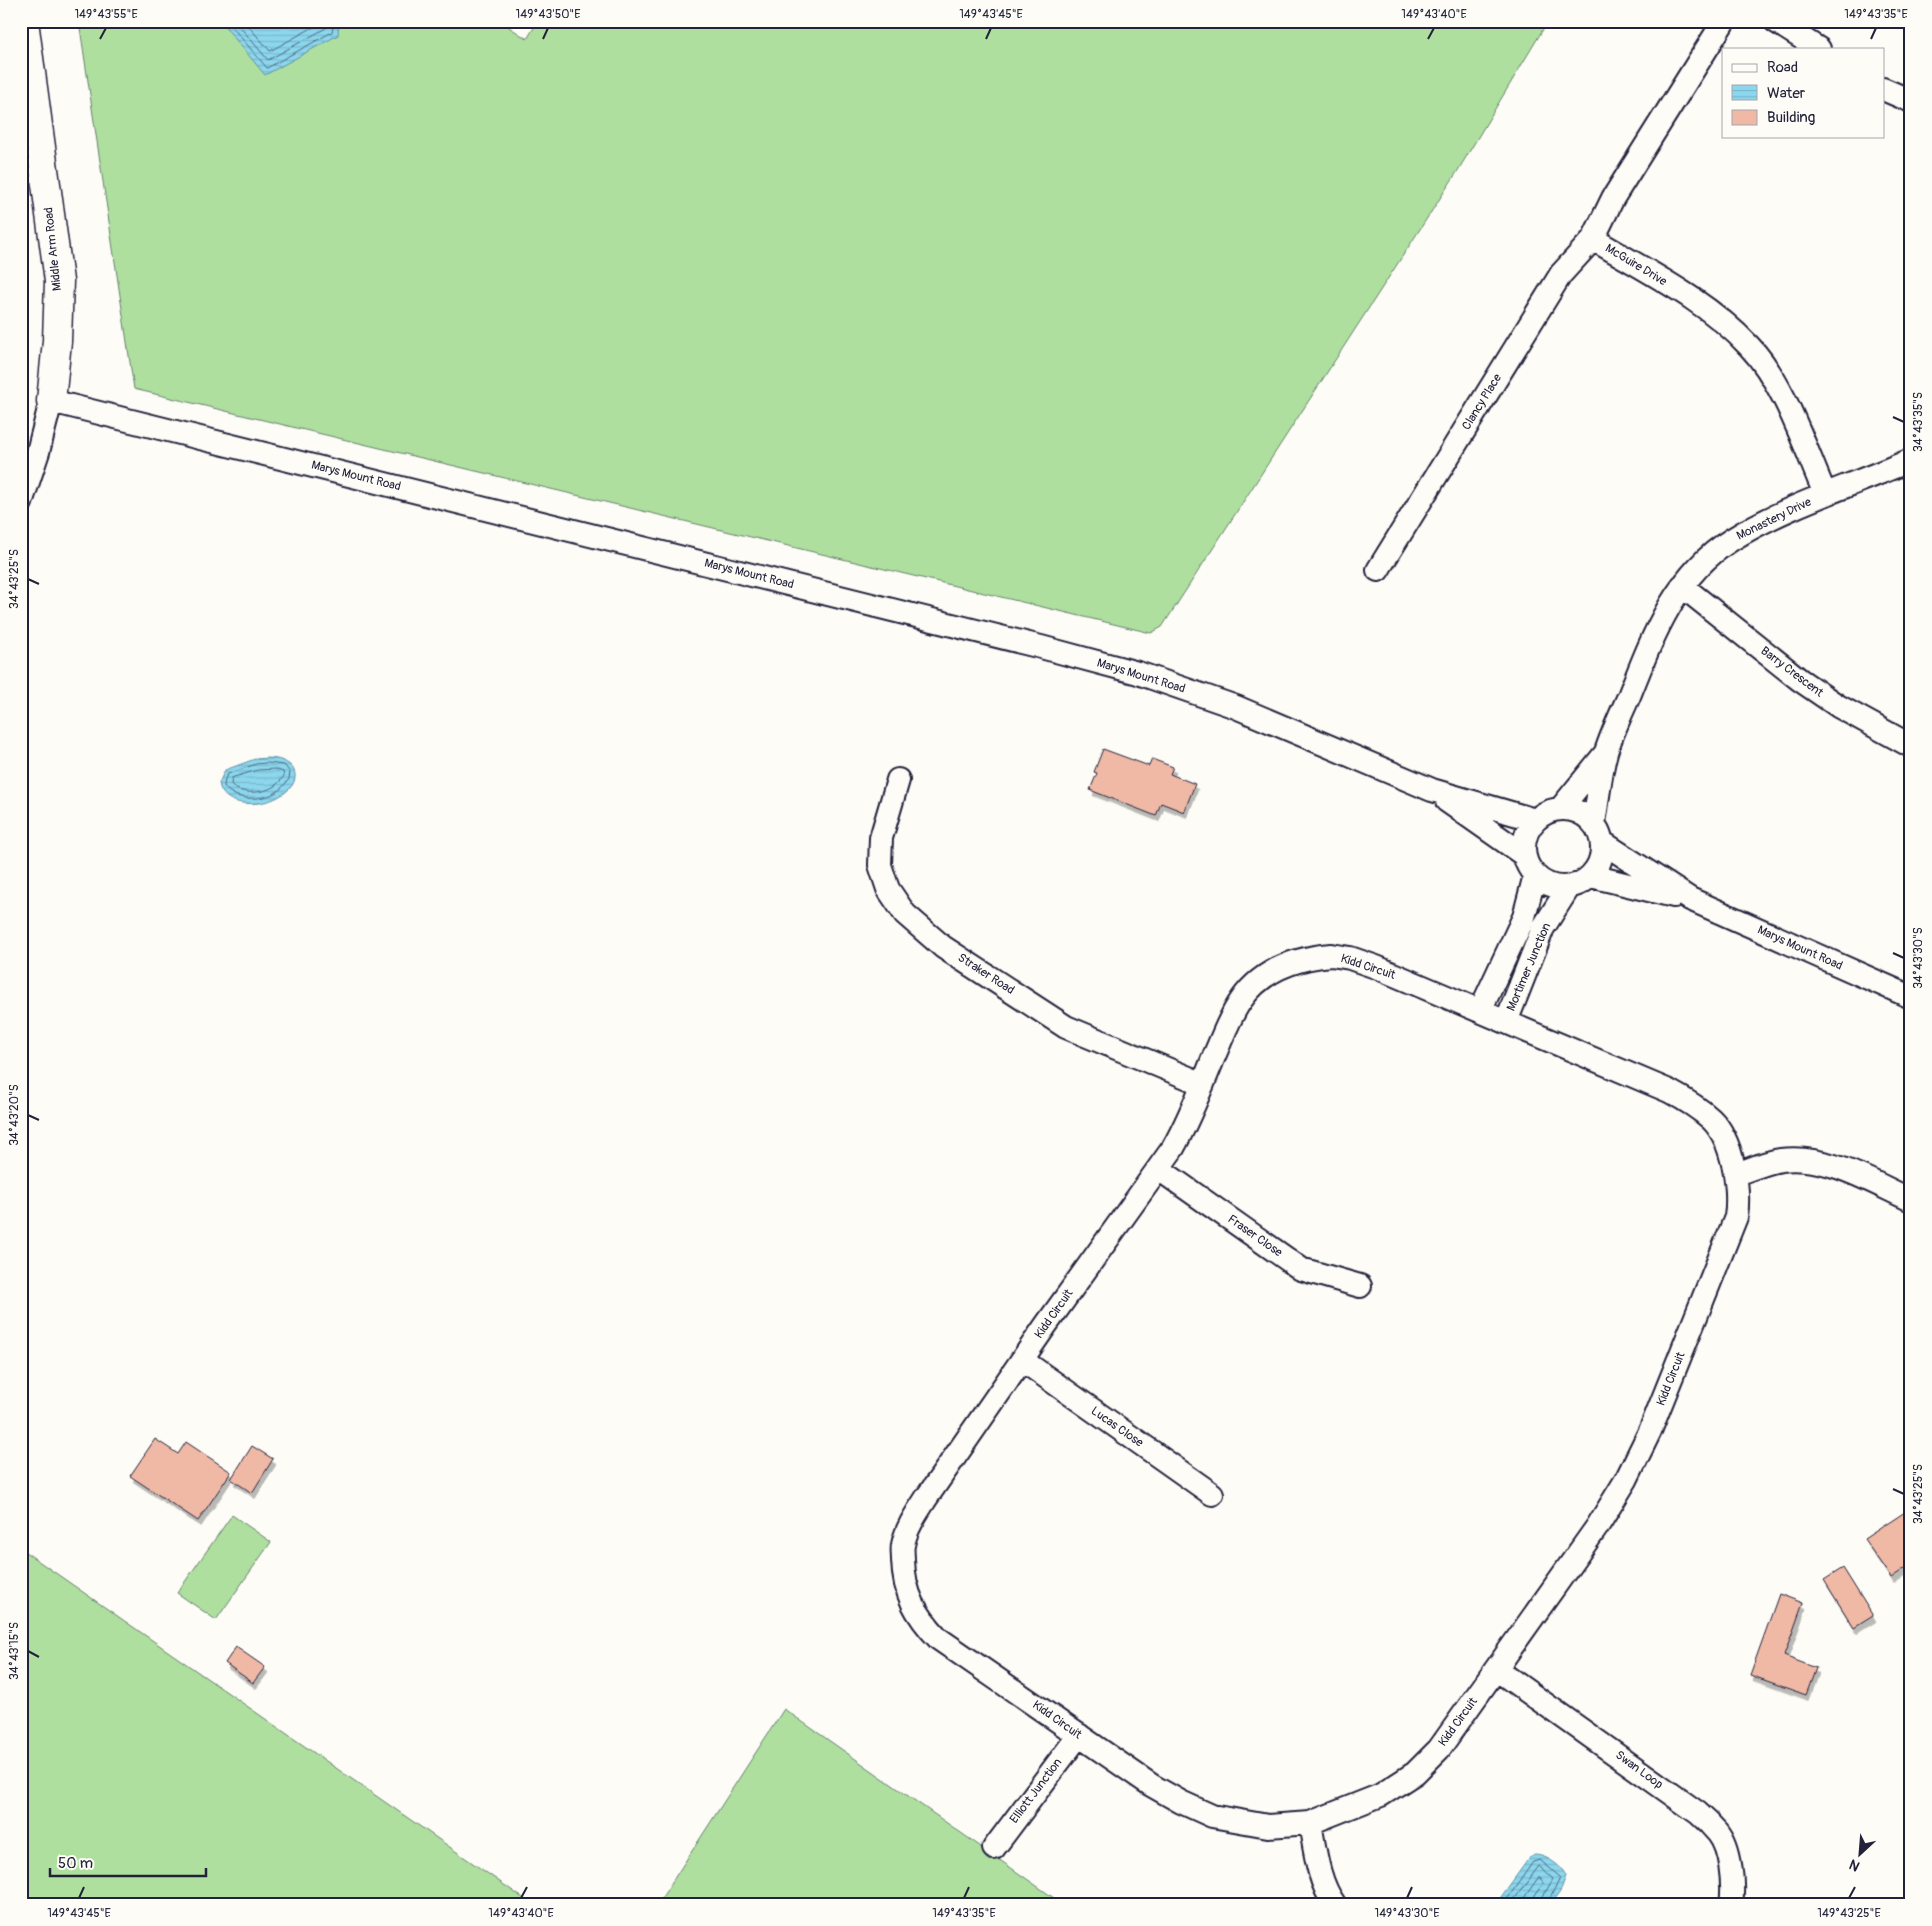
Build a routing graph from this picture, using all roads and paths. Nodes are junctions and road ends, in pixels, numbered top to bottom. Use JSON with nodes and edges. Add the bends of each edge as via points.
{"nodes":[{"id":1,"x":24,"y":21,"type":"edge"},
{"id":2,"x":1724,"y":21,"type":"edge"},
{"id":3,"x":1775,"y":21,"type":"edge"},
{"id":4,"x":1817,"y":48,"type":"edge"},
{"id":5,"x":1884,"y":88,"type":"edge"},
{"id":6,"x":1911,"y":101,"type":"edge"},
{"id":7,"x":1592,"y":239,"type":"junction"},
{"id":8,"x":51,"y":401,"type":"junction"},
{"id":9,"x":1911,"y":460,"type":"edge"},
{"id":10,"x":1825,"y":494,"type":"junction"},
{"id":11,"x":21,"y":503,"type":"edge"},
{"id":12,"x":1378,"y":570,"type":"dead end"},
{"id":13,"x":1682,"y":586,"type":"junction"},
{"id":14,"x":1911,"y":746,"type":"edge"},
{"id":15,"x":1606,"y":752,"type":"junction"},
{"id":16,"x":898,"y":780,"type":"dead end"},
{"id":17,"x":1432,"y":790,"type":"junction"},
{"id":18,"x":1561,"y":808,"type":"junction"},
{"id":19,"x":1535,"y":820,"type":"junction"},
{"id":20,"x":1598,"y":832,"type":"junction"},
{"id":21,"x":1524,"y":855,"type":"junction"},
{"id":22,"x":1535,"y":875,"type":"junction"},
{"id":23,"x":1590,"y":876,"type":"junction"},
{"id":24,"x":1569,"y":887,"type":"junction"},
{"id":25,"x":1690,"y":899,"type":"junction"},
{"id":26,"x":1911,"y":997,"type":"edge"},
{"id":27,"x":1480,"y":1011,"type":"junction"},
{"id":28,"x":1506,"y":1022,"type":"junction"},
{"id":29,"x":1203,"y":1084,"type":"junction"},
{"id":30,"x":1159,"y":1169,"type":"junction"},
{"id":31,"x":1736,"y":1174,"type":"junction"},
{"id":32,"x":1911,"y":1200,"type":"edge"},
{"id":33,"x":1360,"y":1286,"type":"dead end"},
{"id":34,"x":1022,"y":1360,"type":"junction"},
{"id":35,"x":1212,"y":1494,"type":"dead end"},
{"id":36,"x":1496,"y":1669,"type":"junction"},
{"id":37,"x":1079,"y":1735,"type":"junction"},
{"id":38,"x":1310,"y":1823,"type":"junction"},
{"id":39,"x":994,"y":1848,"type":"dead end"},
{"id":40,"x":1335,"y":1905,"type":"edge"},
{"id":41,"x":1730,"y":1905,"type":"edge"}],
"edges":[{"from":1,"to":8,"type":"main road","name":"Middle Arm Road","via":[[59,281]]},
{"from":2,"to":7,"type":"street","name":"McGuire Drive","via":[[1613,198]]},
{"from":3,"to":4,"type":"street"},
{"from":5,"to":6,"type":"street"},
{"from":7,"to":10,"type":"street","name":"McGuire Drive","via":[[1715,315],[1750,346],[1773,379]]},
{"from":7,"to":12,"type":"street","name":"Clancy Place","via":[[1561,274]]},
{"from":8,"to":11,"type":"street","name":"Middle Arm Road"},
{"from":8,"to":17,"type":"street","name":"Marys Mount Road","via":[[1138,673],[1236,707]]},
{"from":9,"to":10,"type":"street","name":"Monastery Drive"},
{"from":10,"to":13,"type":"street","name":"Monastery Drive","via":[[1729,541],[1704,561]]},
{"from":13,"to":14,"type":"street","name":"Barry Crescent","via":[[1800,680],[1838,706]]},
{"from":13,"to":15,"type":"street","name":"Monastery Drive","via":[[1649,645]]},
{"from":15,"to":18,"type":"street","name":"Monastery Drive"},
{"from":15,"to":20,"type":"street","name":"Monastery Drive"},
{"from":16,"to":29,"type":"street","name":"Straker Road","via":[[881,838],[880,865],[888,889],[905,914],[943,947],[1066,1027]]},
{"from":17,"to":19,"type":"street","name":"Marys Mount Road"},
{"from":17,"to":21,"type":"street","name":"Marys Mount Road"},
{"from":18,"to":19,"type":"street"},
{"from":18,"to":20,"type":"street","via":[[1585,814]]},
{"from":19,"to":21,"type":"street","via":[[1524,842]]},
{"from":20,"to":23,"type":"street","via":[[1602,854]]},
{"from":20,"to":25,"type":"street","name":"Marys Mount Road"},
{"from":21,"to":22,"type":"street"},
{"from":22,"to":24,"type":"street","via":[[1556,886]]},
{"from":22,"to":27,"type":"street","name":"Mortimer Junction","via":[[1524,917]]},
{"from":23,"to":24,"type":"street"},
{"from":23,"to":25,"type":"street","name":"Marys Mount Road"},
{"from":24,"to":28,"type":"street","name":"Mortimer Junction","via":[[1543,928]]},
{"from":25,"to":26,"type":"street","name":"Marys Mount Road"},
{"from":27,"to":28,"type":"street","name":"Kidd Circuit"},
{"from":27,"to":29,"type":"street","name":"Kidd Circuit","via":[[1350,958],[1331,955],[1292,962],[1270,973],[1242,999]]},
{"from":28,"to":31,"type":"street","name":"Kidd Circuit","via":[[1669,1091],[1692,1104],[1712,1120],[1723,1136]]},
{"from":29,"to":30,"type":"street","name":"Kidd Circuit","via":[[1188,1121]]},
{"from":30,"to":33,"type":"street","name":"Fraser Close","via":[[1301,1268]]},
{"from":30,"to":34,"type":"street","name":"Kidd Circuit"},
{"from":31,"to":32,"type":"street","via":[[1780,1160],[1814,1161],[1836,1166]]},
{"from":31,"to":36,"type":"street","name":"Kidd Circuit","via":[[1736,1217],[1650,1431],[1597,1527]]},
{"from":34,"to":35,"type":"street","name":"Lucas Close"},
{"from":34,"to":37,"type":"street","name":"Kidd Circuit","via":[[912,1522],[902,1545],[903,1567],[912,1604],[939,1639]]},
{"from":36,"to":38,"type":"street","name":"Kidd Circuit","via":[[1439,1749],[1415,1773],[1381,1795]]},
{"from":36,"to":41,"type":"street","name":"Swan Loop","via":[[1698,1813],[1719,1834],[1729,1858]]},
{"from":37,"to":38,"type":"street","name":"Kidd Circuit","via":[[1151,1785],[1212,1816],[1268,1826]]},
{"from":37,"to":39,"type":"street","name":"Elliott Junction"},
{"from":38,"to":40,"type":"street","via":[[1323,1881]]}]}
